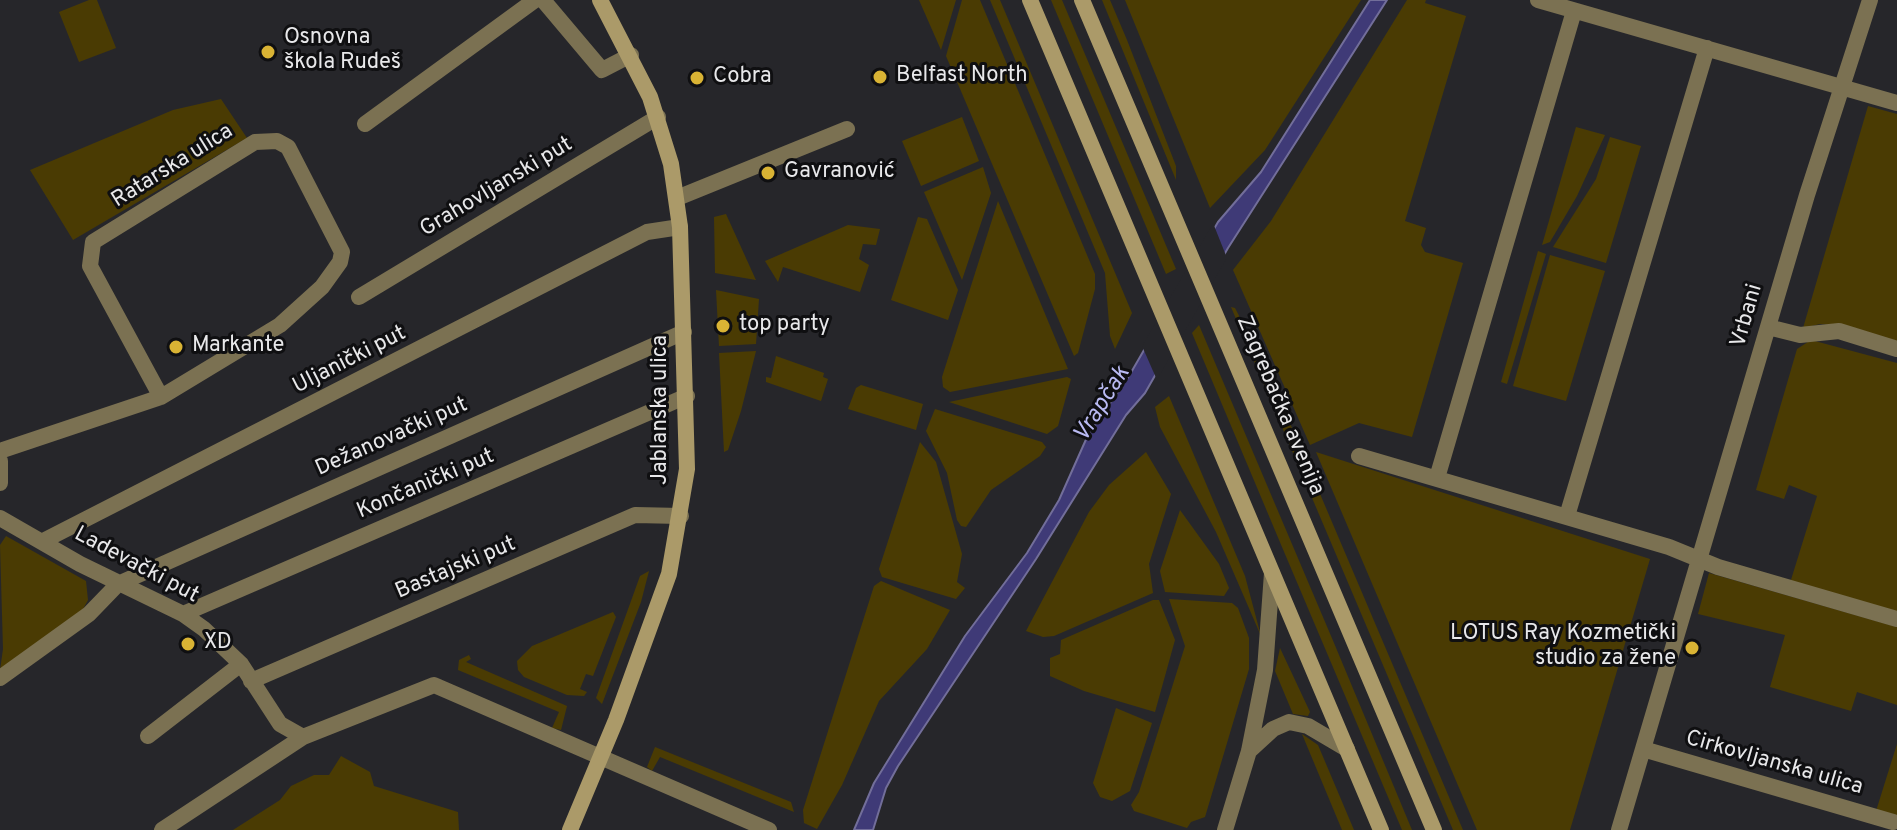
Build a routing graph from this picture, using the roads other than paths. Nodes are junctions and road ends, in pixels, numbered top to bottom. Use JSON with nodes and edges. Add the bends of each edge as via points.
{"nodes":[{"id":1,"x":535,"y":0,"type":"edge"},
{"id":2,"x":543,"y":0,"type":"edge"},
{"id":3,"x":600,"y":0,"type":"edge"},
{"id":4,"x":1030,"y":0,"type":"edge"},
{"id":5,"x":1082,"y":0,"type":"edge"},
{"id":6,"x":1538,"y":0,"type":"edge"},
{"id":7,"x":1870,"y":0,"type":"edge"},
{"id":8,"x":1574,"y":11,"type":"junction"},
{"id":9,"x":1707,"y":48,"type":"junction"},
{"id":10,"x":631,"y":55,"type":"junction"},
{"id":11,"x":1842,"y":87,"type":"junction"},
{"id":12,"x":1897,"y":103,"type":"edge"},
{"id":13,"x":658,"y":117,"type":"junction"},
{"id":14,"x":365,"y":124,"type":"dead end"},
{"id":15,"x":847,"y":129,"type":"dead end"},
{"id":16,"x":677,"y":198,"type":"junction"},
{"id":17,"x":680,"y":227,"type":"junction"},
{"id":18,"x":359,"y":297,"type":"dead end"},
{"id":19,"x":1768,"y":327,"type":"junction"},
{"id":20,"x":684,"y":332,"type":"junction"},
{"id":21,"x":1897,"y":349,"type":"edge"},
{"id":22,"x":687,"y":396,"type":"junction"},
{"id":23,"x":161,"y":397,"type":"junction"},
{"id":24,"x":0,"y":451,"type":"edge"},
{"id":25,"x":1359,"y":456,"type":"dead end"},
{"id":26,"x":0,"y":461,"type":"edge"},
{"id":27,"x":1437,"y":478,"type":"junction"},
{"id":28,"x":0,"y":483,"type":"edge"},
{"id":29,"x":681,"y":516,"type":"junction"},
{"id":30,"x":1567,"y":516,"type":"junction"},
{"id":31,"x":0,"y":518,"type":"edge"},
{"id":32,"x":43,"y":541,"type":"junction"},
{"id":33,"x":1699,"y":559,"type":"junction"},
{"id":34,"x":1272,"y":573,"type":"junction"},
{"id":35,"x":118,"y":584,"type":"junction"},
{"id":36,"x":183,"y":614,"type":"junction"},
{"id":37,"x":1897,"y":619,"type":"edge"},
{"id":38,"x":241,"y":664,"type":"junction"},
{"id":39,"x":0,"y":678,"type":"edge"},
{"id":40,"x":251,"y":681,"type":"junction"},
{"id":41,"x":148,"y":736,"type":"dead end"},
{"id":42,"x":303,"y":737,"type":"junction"},
{"id":43,"x":1347,"y":749,"type":"junction"},
{"id":44,"x":1643,"y":749,"type":"junction"},
{"id":45,"x":1249,"y":751,"type":"junction"},
{"id":46,"x":600,"y":758,"type":"junction"},
{"id":47,"x":1893,"y":822,"type":"dead end"},
{"id":48,"x":162,"y":830,"type":"edge"},
{"id":49,"x":570,"y":830,"type":"edge"},
{"id":50,"x":769,"y":830,"type":"edge"},
{"id":51,"x":1225,"y":830,"type":"edge"},
{"id":52,"x":1381,"y":830,"type":"edge"},
{"id":53,"x":1434,"y":830,"type":"edge"},
{"id":54,"x":1619,"y":830,"type":"edge"}],
"edges":[{"from":1,"to":14,"type":"street"},
{"from":2,"to":10,"type":"street","via":[[602,70]]},
{"from":3,"to":10,"type":"main road","name":"Jablanska ulica"},
{"from":4,"to":34,"type":"main road"},
{"from":5,"to":53,"type":"main road","name":"Zagrebačka avenija"},
{"from":6,"to":8,"type":"street"},
{"from":7,"to":11,"type":"street","name":"Vrbani"},
{"from":8,"to":9,"type":"street"},
{"from":8,"to":27,"type":"street"},
{"from":9,"to":11,"type":"street"},
{"from":9,"to":30,"type":"street"},
{"from":10,"to":13,"type":"main road","name":"Jablanska ulica"},
{"from":11,"to":12,"type":"street"},
{"from":11,"to":19,"type":"street","name":"Vrbani"},
{"from":13,"to":16,"type":"main road","name":"Jablanska ulica"},
{"from":13,"to":18,"type":"street","name":"Grahovljanski put"},
{"from":15,"to":16,"type":"street"},
{"from":16,"to":17,"type":"main road","name":"Jablanska ulica"},
{"from":17,"to":20,"type":"main road","name":"Jablanska ulica"},
{"from":17,"to":32,"type":"street","name":"Uljanički put","via":[[647,232]]},
{"from":19,"to":21,"type":"street","via":[[1800,335],[1839,331]]},
{"from":19,"to":33,"type":"street","name":"Vrbani"},
{"from":20,"to":22,"type":"main road","name":"Jablanska ulica"},
{"from":20,"to":35,"type":"street","name":"Dežanovački put"},
{"from":22,"to":29,"type":"main road","name":"Jablanska ulica"},
{"from":22,"to":36,"type":"street","name":"Končanički put"},
{"from":23,"to":23,"type":"street","name":"Ratarska ulica","via":[[292,317],[340,262],[342,252],[288,147],[277,141],[255,142],[93,242],[90,266]]},
{"from":23,"to":24,"type":"street","name":"Ratarska ulica"},
{"from":25,"to":27,"type":"street"},
{"from":26,"to":28,"type":"street"},
{"from":27,"to":30,"type":"street"},
{"from":29,"to":40,"type":"street","name":"Bastajski put","via":[[635,515]]},
{"from":29,"to":46,"type":"main road","name":"Jablanska ulica","via":[[669,574]]},
{"from":30,"to":33,"type":"street"},
{"from":31,"to":32,"type":"street","name":"Ladevački put"},
{"from":32,"to":35,"type":"street","name":"Ladevački put"},
{"from":33,"to":37,"type":"street"},
{"from":33,"to":44,"type":"street","name":"Vrbani"},
{"from":34,"to":43,"type":"main road"},
{"from":34,"to":45,"type":"street","via":[[1269,640]]},
{"from":35,"to":36,"type":"street","name":"Ladevački put"},
{"from":35,"to":39,"type":"street","via":[[89,614]]},
{"from":36,"to":38,"type":"street","name":"Ladevački put"},
{"from":38,"to":40,"type":"street","name":"Ladevački put"},
{"from":38,"to":41,"type":"street"},
{"from":40,"to":42,"type":"street","name":"Ladevački put","via":[[280,724]]},
{"from":42,"to":46,"type":"street","via":[[434,685]]},
{"from":42,"to":48,"type":"street"},
{"from":43,"to":45,"type":"street","via":[[1308,726],[1289,722]]},
{"from":43,"to":52,"type":"main road"},
{"from":44,"to":47,"type":"street","name":"Cirkovljanska ulica"},
{"from":44,"to":54,"type":"street","name":"Vrbani"},
{"from":45,"to":51,"type":"street"},
{"from":46,"to":49,"type":"main road","name":"Jablanska ulica"},
{"from":46,"to":50,"type":"street"}]}
